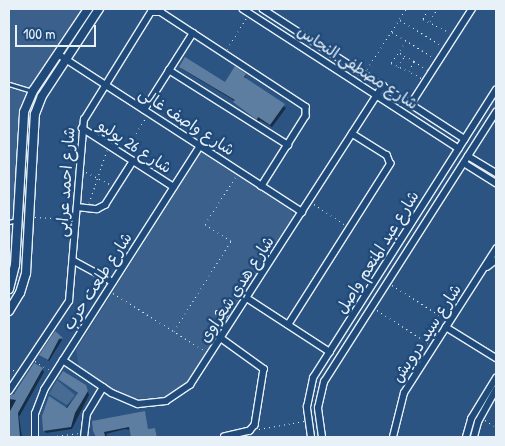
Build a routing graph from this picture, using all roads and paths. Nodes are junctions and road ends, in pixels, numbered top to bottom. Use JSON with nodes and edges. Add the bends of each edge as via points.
{"nodes":[{"id":1,"x":88,"y":9,"type":"edge"},
{"id":2,"x":99,"y":9,"type":"edge"},
{"id":3,"x":263,"y":9,"type":"edge"},
{"id":4,"x":406,"y":9,"type":"edge"},
{"id":5,"x":428,"y":9,"type":"edge"},
{"id":6,"x":437,"y":9,"type":"edge"},
{"id":7,"x":472,"y":9,"type":"edge"},
{"id":8,"x":246,"y":10,"type":"edge"},
{"id":9,"x":399,"y":19,"type":"junction"},
{"id":10,"x":429,"y":22,"type":"junction"},
{"id":11,"x":391,"y":32,"type":"junction"},
{"id":12,"x":193,"y":33,"type":"junction"},
{"id":13,"x":455,"y":36,"type":"junction"},
{"id":14,"x":406,"y":41,"type":"junction"},
{"id":15,"x":447,"y":49,"type":"junction"},
{"id":16,"x":399,"y":52,"type":"junction"},
{"id":17,"x":224,"y":53,"type":"junction"},
{"id":18,"x":58,"y":54,"type":"junction"},
{"id":19,"x":405,"y":56,"type":"junction"},
{"id":20,"x":66,"y":59,"type":"junction"},
{"id":21,"x":439,"y":61,"type":"junction"},
{"id":22,"x":414,"y":62,"type":"junction"},
{"id":23,"x":398,"y":67,"type":"junction"},
{"id":24,"x":169,"y":70,"type":"junction"},
{"id":25,"x":409,"y":71,"type":"junction"},
{"id":26,"x":432,"y":72,"type":"junction"},
{"id":27,"x":364,"y":74,"type":"junction"},
{"id":28,"x":426,"y":81,"type":"junction"},
{"id":29,"x":9,"y":84,"type":"edge"},
{"id":30,"x":106,"y":85,"type":"junction"},
{"id":31,"x":383,"y":86,"type":"junction"},
{"id":32,"x":496,"y":90,"type":"edge"},
{"id":33,"x":33,"y":91,"type":"junction"},
{"id":34,"x":377,"y":96,"type":"junction"},
{"id":35,"x":411,"y":104,"type":"junction"},
{"id":36,"x":147,"y":111,"type":"junction"},
{"id":37,"x":496,"y":112,"type":"edge"},
{"id":38,"x":474,"y":125,"type":"junction"},
{"id":39,"x":82,"y":128,"type":"junction"},
{"id":40,"x":484,"y":131,"type":"junction"},
{"id":41,"x":352,"y":134,"type":"junction"},
{"id":42,"x":465,"y":139,"type":"junction"},
{"id":43,"x":109,"y":145,"type":"junction"},
{"id":44,"x":288,"y":145,"type":"junction"},
{"id":45,"x":200,"y":146,"type":"junction"},
{"id":46,"x":459,"y":148,"type":"junction"},
{"id":47,"x":123,"y":154,"type":"junction"},
{"id":48,"x":468,"y":156,"type":"junction"},
{"id":49,"x":133,"y":160,"type":"junction"},
{"id":50,"x":464,"y":163,"type":"junction"},
{"id":51,"x":446,"y":168,"type":"junction"},
{"id":52,"x":79,"y":169,"type":"junction"},
{"id":53,"x":239,"y":171,"type":"junction"},
{"id":54,"x":496,"y":173,"type":"edge"},
{"id":55,"x":456,"y":175,"type":"junction"},
{"id":56,"x":98,"y":178,"type":"junction"},
{"id":57,"x":496,"y":183,"type":"edge"},
{"id":58,"x":262,"y":186,"type":"junction"},
{"id":59,"x":174,"y":187,"type":"junction"},
{"id":60,"x":116,"y":188,"type":"junction"},
{"id":61,"x":309,"y":201,"type":"junction"},
{"id":62,"x":77,"y":207,"type":"junction"},
{"id":63,"x":88,"y":208,"type":"junction"},
{"id":64,"x":302,"y":212,"type":"junction"},
{"id":65,"x":29,"y":219,"type":"junction"},
{"id":66,"x":76,"y":219,"type":"junction"},
{"id":67,"x":18,"y":220,"type":"junction"},
{"id":68,"x":9,"y":222,"type":"edge"},
{"id":69,"x":350,"y":228,"type":"junction"},
{"id":70,"x":9,"y":236,"type":"edge"},
{"id":71,"x":16,"y":241,"type":"junction"},
{"id":72,"x":28,"y":244,"type":"junction"},
{"id":73,"x":496,"y":250,"type":"edge"},
{"id":74,"x":496,"y":260,"type":"edge"},
{"id":75,"x":74,"y":261,"type":"junction"},
{"id":76,"x":483,"y":270,"type":"junction"},
{"id":77,"x":114,"y":282,"type":"junction"},
{"id":78,"x":388,"y":282,"type":"junction"},
{"id":79,"x":370,"y":288,"type":"junction"},
{"id":80,"x":9,"y":289,"type":"edge"},
{"id":81,"x":108,"y":290,"type":"junction"},
{"id":82,"x":380,"y":294,"type":"junction"},
{"id":83,"x":247,"y":298,"type":"junction"},
{"id":84,"x":372,"y":307,"type":"junction"},
{"id":85,"x":230,"y":308,"type":"dead end"},
{"id":86,"x":9,"y":311,"type":"edge"},
{"id":87,"x":217,"y":312,"type":"dead end"},
{"id":88,"x":226,"y":313,"type":"junction"},
{"id":89,"x":234,"y":317,"type":"junction"},
{"id":90,"x":448,"y":324,"type":"junction"},
{"id":91,"x":288,"y":325,"type":"junction"},
{"id":92,"x":174,"y":331,"type":"junction"},
{"id":93,"x":220,"y":338,"type":"junction"},
{"id":94,"x":434,"y":346,"type":"junction"},
{"id":95,"x":330,"y":352,"type":"junction"},
{"id":96,"x":210,"y":354,"type":"junction"},
{"id":97,"x":496,"y":358,"type":"edge"},
{"id":98,"x":32,"y":360,"type":"junction"},
{"id":99,"x":63,"y":360,"type":"junction"},
{"id":100,"x":55,"y":374,"type":"junction"},
{"id":101,"x":496,"y":378,"type":"edge"},
{"id":102,"x":103,"y":388,"type":"junction"},
{"id":103,"x":496,"y":390,"type":"edge"},
{"id":104,"x":9,"y":391,"type":"edge"},
{"id":105,"x":480,"y":417,"type":"junction"},
{"id":106,"x":308,"y":420,"type":"junction"},
{"id":107,"x":496,"y":427,"type":"edge"},
{"id":108,"x":253,"y":429,"type":"junction"},
{"id":109,"x":84,"y":435,"type":"edge"},
{"id":110,"x":35,"y":437,"type":"edge"},
{"id":111,"x":47,"y":437,"type":"edge"},
{"id":112,"x":225,"y":437,"type":"edge"},
{"id":113,"x":311,"y":437,"type":"edge"},
{"id":114,"x":322,"y":437,"type":"edge"},
{"id":115,"x":393,"y":437,"type":"edge"},
{"id":116,"x":466,"y":437,"type":"edge"},
{"id":117,"x":474,"y":437,"type":"edge"}],
"edges":[{"from":1,"to":18,"type":"street"},
{"from":2,"to":20,"type":"street"},
{"from":3,"to":27,"type":"street","name":"شارع مصطفى النحاس"},
{"from":4,"to":9,"type":"path"},
{"from":5,"to":10,"type":"path","via":[[423,18]]},
{"from":6,"to":10,"type":"path"},
{"from":7,"to":13,"type":"street"},
{"from":8,"to":17,"type":"path"},
{"from":8,"to":34,"type":"street","name":"شارع مصطفى النحاس"},
{"from":9,"to":11,"type":"path"},
{"from":9,"to":15,"type":"path"},
{"from":10,"to":13,"type":"path"},
{"from":11,"to":14,"type":"path"},
{"from":11,"to":27,"type":"path"},
{"from":12,"to":17,"type":"street","name":"شارع احمد عرابى"},
{"from":12,"to":24,"type":"street"},
{"from":12,"to":30,"type":"street","name":"شارع احمد عرابى","via":[[158,10],[151,12]]},
{"from":13,"to":15,"type":"street"},
{"from":14,"to":16,"type":"path"},
{"from":14,"to":21,"type":"path"},
{"from":15,"to":21,"type":"street"},
{"from":16,"to":19,"type":"path"},
{"from":16,"to":23,"type":"path","via":[[391,64]]},
{"from":17,"to":44,"type":"street","name":"شارع احمد عرابى","via":[[306,107],[306,116]]},
{"from":18,"to":20,"type":"street","name":"شارع واصف غالى"},
{"from":18,"to":33,"type":"street"},
{"from":19,"to":22,"type":"path"},
{"from":19,"to":23,"type":"path"},
{"from":20,"to":30,"type":"street","name":"شارع واصف غالى"},
{"from":20,"to":65,"type":"street","via":[[42,96],[35,114]]},
{"from":21,"to":26,"type":"street"},
{"from":22,"to":25,"type":"path"},
{"from":22,"to":26,"type":"path"},
{"from":23,"to":25,"type":"path"},
{"from":24,"to":36,"type":"street"},
{"from":24,"to":44,"type":"street"},
{"from":25,"to":28,"type":"path"},
{"from":26,"to":28,"type":"street"},
{"from":27,"to":31,"type":"street","name":"شارع مصطفى النحاس"},
{"from":28,"to":35,"type":"street"},
{"from":29,"to":33,"type":"lane"},
{"from":30,"to":36,"type":"street","name":"شارع واصف غالى"},
{"from":30,"to":39,"type":"street","name":"شارع احمد عرابى"},
{"from":31,"to":34,"type":"street","name":"شارع هدي شعراوى"},
{"from":31,"to":35,"type":"street","name":"شارع مصطفى النحاس"},
{"from":32,"to":38,"type":"street","name":"شارع عبد المنعم واصل"},
{"from":33,"to":67,"type":"street","via":[[23,123]]},
{"from":34,"to":41,"type":"street","name":"شارع هدي شعراوى"},
{"from":34,"to":46,"type":"street","name":"شارع مصطفى النحاس"},
{"from":35,"to":42,"type":"street","name":"شارع مصطفى النحاس"},
{"from":36,"to":45,"type":"street","name":"شارع واصف غالى"},
{"from":36,"to":47,"type":"path"},
{"from":37,"to":40,"type":"street","name":"شارع عبد المنعم واصل"},
{"from":38,"to":40,"type":"street"},
{"from":38,"to":42,"type":"street","name":"شارع عبد المنعم واصل"},
{"from":39,"to":43,"type":"street","name":"شارع 26 يوليو"},
{"from":39,"to":52,"type":"street","name":"شارع احمد عرابى"},
{"from":40,"to":48,"type":"street","name":"شارع عبد المنعم واصل"},
{"from":41,"to":61,"type":"street","name":"شارع هدي شعراوى"},
{"from":41,"to":69,"type":"street","via":[[387,156],[390,164]]},
{"from":42,"to":46,"type":"street","name":"شارع عبد المنعم واصل"},
{"from":43,"to":47,"type":"street","name":"شارع 26 يوليو"},
{"from":43,"to":56,"type":"path"},
{"from":44,"to":58,"type":"street","name":"شارع احمد عرابى"},
{"from":45,"to":53,"type":"street","name":"شارع واصف غالى"},
{"from":45,"to":59,"type":"street","name":"شارع طلعت حرب"},
{"from":46,"to":51,"type":"street","name":"شارع عبد المنعم واصل"},
{"from":47,"to":49,"type":"street","name":"شارع 26 يوليو"},
{"from":48,"to":50,"type":"street","name":"شارع عبد المنعم واصل"},
{"from":48,"to":54,"type":"street"},
{"from":49,"to":59,"type":"street","name":"شارع 26 يوليو"},
{"from":49,"to":60,"type":"street"},
{"from":50,"to":55,"type":"street","name":"شارع عبد المنعم واصل"},
{"from":50,"to":57,"type":"street"},
{"from":51,"to":55,"type":"street","via":[[450,174]]},
{"from":51,"to":79,"type":"street","name":"شارع عبد المنعم واصل"},
{"from":52,"to":56,"type":"path"},
{"from":52,"to":62,"type":"street","name":"شارع احمد عرابى"},
{"from":53,"to":58,"type":"street","name":"شارع واصف غالى"},
{"from":53,"to":92,"type":"path","via":[[205,224],[231,241]]},
{"from":55,"to":78,"type":"street","name":"شارع عبد المنعم واصل"},
{"from":56,"to":60,"type":"path"},
{"from":56,"to":63,"type":"path"},
{"from":58,"to":64,"type":"street","name":"شارع واصف غالى"},
{"from":59,"to":77,"type":"street","name":"شارع طلعت حرب"},
{"from":60,"to":63,"type":"street","via":[[105,205]]},
{"from":61,"to":64,"type":"street","name":"شارع هدي شعراوى"},
{"from":61,"to":69,"type":"path"},
{"from":62,"to":63,"type":"street"},
{"from":62,"to":66,"type":"street","name":"شارع احمد عرابى"},
{"from":64,"to":83,"type":"street","name":"شارع هدي شعراوى"},
{"from":65,"to":66,"type":"path"},
{"from":65,"to":67,"type":"street"},
{"from":65,"to":72,"type":"street"},
{"from":66,"to":75,"type":"street","name":"شارع احمد عرابى"},
{"from":67,"to":68,"type":"lane"},
{"from":67,"to":71,"type":"street"},
{"from":69,"to":91,"type":"street"},
{"from":70,"to":71,"type":"lane"},
{"from":71,"to":72,"type":"street"},
{"from":71,"to":80,"type":"street","via":[[14,274]]},
{"from":72,"to":86,"type":"street","via":[[24,283]]},
{"from":73,"to":76,"type":"street","name":"شارع سيد درويش"},
{"from":74,"to":76,"type":"street"},
{"from":75,"to":77,"type":"street"},
{"from":75,"to":98,"type":"street","name":"شارع احمد عرابى","via":[[69,301]]},
{"from":76,"to":90,"type":"street","name":"شارع سيد درويش"},
{"from":77,"to":81,"type":"street","name":"شارع طلعت حرب"},
{"from":78,"to":82,"type":"street","name":"شارع عبد المنعم واصل"},
{"from":78,"to":90,"type":"path"},
{"from":79,"to":82,"type":"street"},
{"from":79,"to":95,"type":"street","name":"شارع عبد المنعم واصل"},
{"from":81,"to":92,"type":"path"},
{"from":81,"to":99,"type":"street","name":"شارع طلعت حرب"},
{"from":82,"to":84,"type":"street","name":"شارع عبد المنعم واصل"},
{"from":83,"to":89,"type":"street","name":"شارع هدي شعراوى"},
{"from":83,"to":91,"type":"street"},
{"from":84,"to":94,"type":"path"},
{"from":84,"to":114,"type":"street","name":"شارع عبد المنعم واصل","via":[[321,390],[318,418]]},
{"from":85,"to":88,"type":"lane"},
{"from":87,"to":88,"type":"lane","via":[[224,316]]},
{"from":88,"to":89,"type":"lane"},
{"from":89,"to":93,"type":"street","name":"شارع هدي شعراوى"},
{"from":90,"to":94,"type":"street","name":"شارع سيد درويش"},
{"from":90,"to":97,"type":"street"},
{"from":91,"to":95,"type":"street"},
{"from":92,"to":96,"type":"path"},
{"from":93,"to":96,"type":"street","name":"شارع هدي شعراوى"},
{"from":93,"to":108,"type":"street","via":[[264,369]]},
{"from":94,"to":115,"type":"street","name":"شارع سيد درويش","via":[[404,392]]},
{"from":95,"to":106,"type":"street","name":"شارع عبد المنعم واصل","via":[[310,387]]},
{"from":96,"to":102,"type":"street","name":"شارع هدي شعراوى","via":[[190,385],[166,401],[138,404]]},
{"from":98,"to":100,"type":"path"},
{"from":98,"to":104,"type":"street","name":"شارع احمد عرابى"},
{"from":99,"to":100,"type":"street","name":"شارع طلعت حرب"},
{"from":99,"to":102,"type":"street","name":"شارع هدي شعراوى"},
{"from":100,"to":110,"type":"street","name":"شارع طلعت حرب","via":[[38,402]]},
{"from":101,"to":116,"type":"street","via":[[471,419]]},
{"from":102,"to":109,"type":"street","via":[[87,414]]},
{"from":103,"to":105,"type":"street"},
{"from":105,"to":107,"type":"path"},
{"from":105,"to":117,"type":"street"},
{"from":106,"to":108,"type":"path"},
{"from":106,"to":113,"type":"street","name":"شارع عبد المنعم واصل"},
{"from":108,"to":112,"type":"street"},
{"from":109,"to":111,"type":"path"}]}
